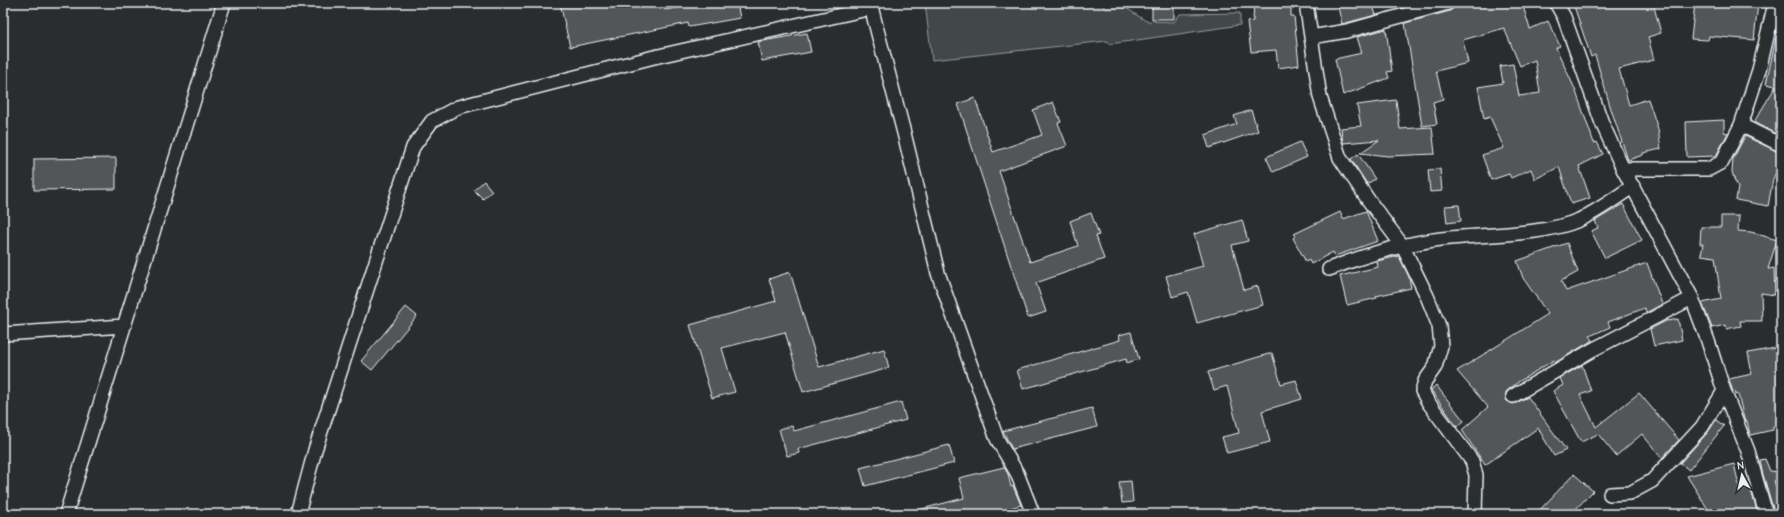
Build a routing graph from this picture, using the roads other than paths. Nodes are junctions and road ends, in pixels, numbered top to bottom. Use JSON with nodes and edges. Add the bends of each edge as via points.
{"nodes":[{"id":1,"x":224,"y":3,"type":"edge"},
{"id":2,"x":1306,"y":3,"type":"edge"},
{"id":3,"x":1448,"y":3,"type":"edge"},
{"id":4,"x":1556,"y":3,"type":"edge"},
{"id":5,"x":1776,"y":3,"type":"edge"},
{"id":6,"x":871,"y":6,"type":"edge"},
{"id":7,"x":1311,"y":37,"type":"junction"},
{"id":8,"x":1742,"y":124,"type":"junction"},
{"id":9,"x":1781,"y":145,"type":"edge"},
{"id":10,"x":1623,"y":169,"type":"junction"},
{"id":11,"x":1633,"y":186,"type":"junction"},
{"id":12,"x":1402,"y":246,"type":"junction"},
{"id":13,"x":1329,"y":269,"type":"dead end"},
{"id":14,"x":1692,"y":298,"type":"junction"},
{"id":15,"x":124,"y":326,"type":"junction"},
{"id":16,"x":3,"y":334,"type":"edge"},
{"id":17,"x":1724,"y":391,"type":"junction"},
{"id":18,"x":1513,"y":396,"type":"dead end"},
{"id":19,"x":1610,"y":494,"type":"dead end"},
{"id":20,"x":66,"y":514,"type":"edge"},
{"id":21,"x":298,"y":514,"type":"edge"},
{"id":22,"x":1034,"y":514,"type":"edge"},
{"id":23,"x":1475,"y":514,"type":"edge"},
{"id":24,"x":1766,"y":514,"type":"edge"}],
"edges":[{"from":1,"to":15,"type":"street"},
{"from":2,"to":7,"type":"street"},
{"from":3,"to":7,"type":"street","via":[[1347,31]]},
{"from":4,"to":10,"type":"street","via":[[1564,17],[1602,123]]},
{"from":5,"to":8,"type":"street"},
{"from":6,"to":21,"type":"street","via":[[654,57],[458,107],[432,121],[413,147],[315,450]]},
{"from":6,"to":22,"type":"street","via":[[938,273],[997,439],[1018,473]]},
{"from":7,"to":12,"type":"street","via":[[1320,97],[1340,158]]},
{"from":8,"to":9,"type":"street"},
{"from":8,"to":10,"type":"street","via":[[1722,162],[1709,169]]},
{"from":10,"to":11,"type":"street"},
{"from":11,"to":12,"type":"street","via":[[1579,220],[1552,228]]},
{"from":11,"to":14,"type":"street"},
{"from":12,"to":13,"type":"street","via":[[1359,257]]},
{"from":12,"to":23,"type":"street","via":[[1439,326],[1441,346],[1435,367],[1425,381],[1422,391],[1472,461],[1476,474]]},
{"from":14,"to":17,"type":"street"},
{"from":14,"to":18,"type":"street","via":[[1592,350]]},
{"from":15,"to":16,"type":"street"},
{"from":15,"to":20,"type":"street"},
{"from":17,"to":19,"type":"street","via":[[1702,427],[1652,481],[1630,493]]},
{"from":17,"to":24,"type":"street","via":[[1748,451]]}]}
